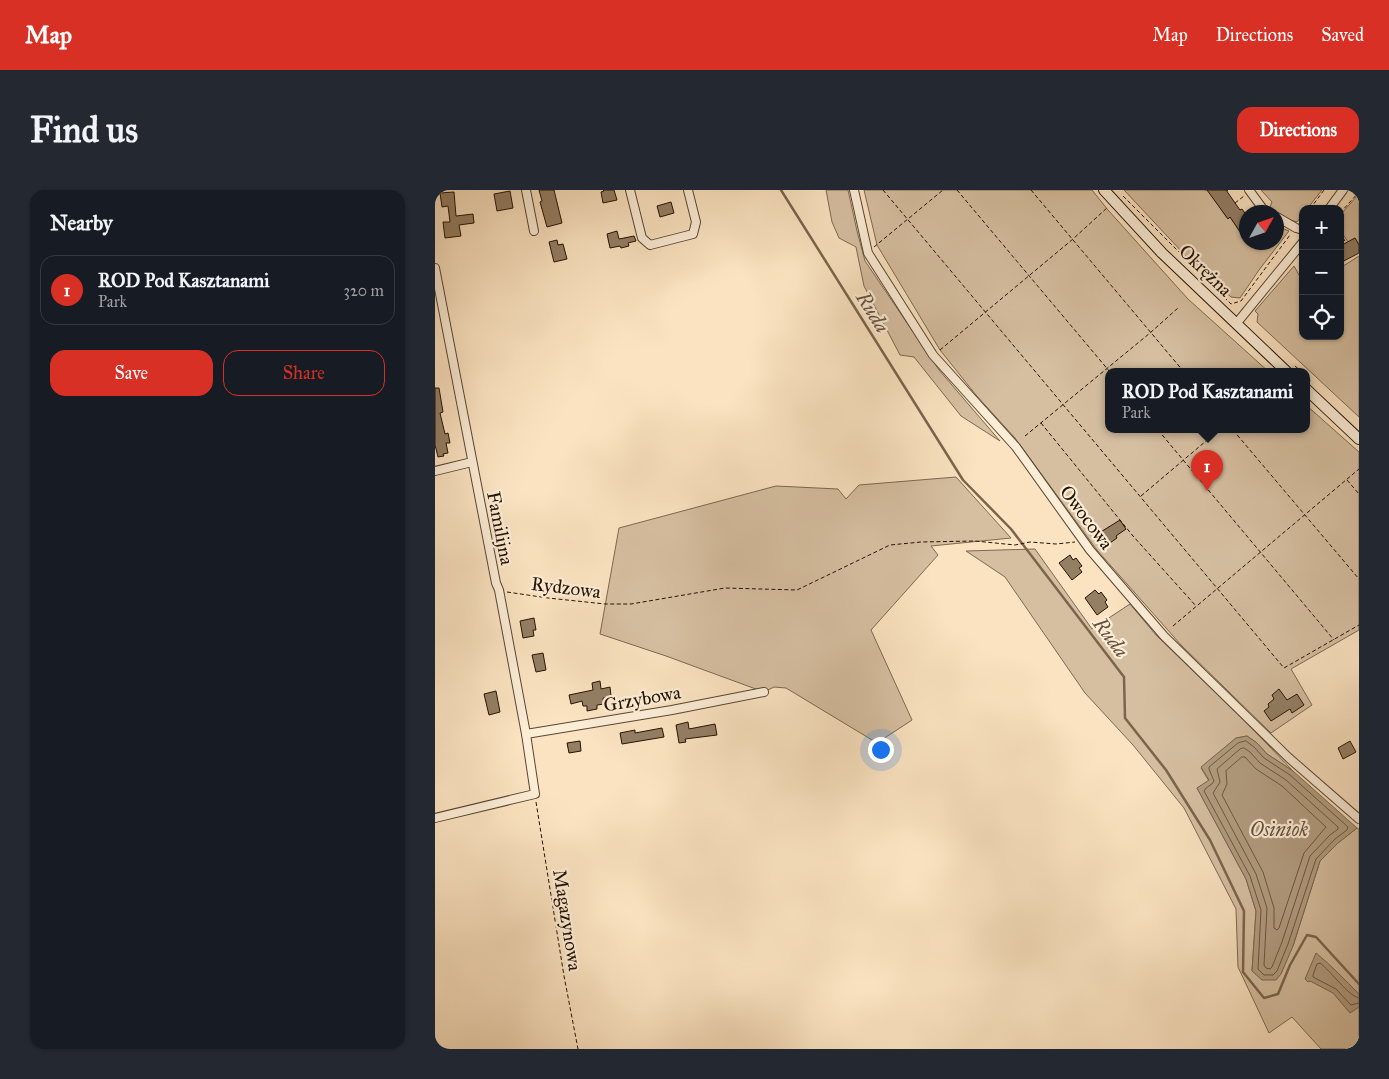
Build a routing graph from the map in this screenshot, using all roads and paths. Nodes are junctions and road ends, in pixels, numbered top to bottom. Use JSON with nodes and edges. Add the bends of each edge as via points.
{"nodes":[{"id":1,"x":526,"y":190,"type":"edge"},
{"id":2,"x":630,"y":190,"type":"edge"},
{"id":3,"x":688,"y":190,"type":"edge"},
{"id":4,"x":854,"y":190,"type":"edge"},
{"id":5,"x":883,"y":190,"type":"edge"},
{"id":6,"x":943,"y":190,"type":"edge"},
{"id":7,"x":957,"y":190,"type":"edge"},
{"id":8,"x":1031,"y":190,"type":"edge"},
{"id":9,"x":1104,"y":190,"type":"edge"},
{"id":10,"x":1324,"y":190,"type":"edge"},
{"id":11,"x":1343,"y":190,"type":"edge"},
{"id":12,"x":1359,"y":192,"type":"edge"},
{"id":13,"x":1247,"y":193,"type":"edge"},
{"id":14,"x":1124,"y":197,"type":"dead end"},
{"id":15,"x":1235,"y":203,"type":"dead end"},
{"id":16,"x":1259,"y":205,"type":"edge"},
{"id":17,"x":1313,"y":205,"type":"edge"},
{"id":18,"x":1332,"y":205,"type":"edge"},
{"id":19,"x":1344,"y":209,"type":"edge"},
{"id":20,"x":1104,"y":211,"type":"dead end"},
{"id":21,"x":908,"y":220,"type":"junction"},
{"id":22,"x":1284,"y":221,"type":"edge"},
{"id":23,"x":1299,"y":229,"type":"edge"},
{"id":24,"x":534,"y":231,"type":"dead end"},
{"id":25,"x":1073,"y":239,"type":"junction"},
{"id":26,"x":1344,"y":239,"type":"edge"},
{"id":27,"x":1346,"y":243,"type":"dead end"},
{"id":28,"x":1299,"y":247,"type":"edge"},
{"id":29,"x":868,"y":253,"type":"junction"},
{"id":30,"x":435,"y":268,"type":"edge"},
{"id":31,"x":1029,"y":276,"type":"junction"},
{"id":32,"x":1241,"y":301,"type":"junction"},
{"id":33,"x":1178,"y":308,"type":"dead end"},
{"id":34,"x":1248,"y":309,"type":"junction"},
{"id":35,"x":986,"y":312,"type":"junction"},
{"id":36,"x":1236,"y":324,"type":"junction"},
{"id":37,"x":1150,"y":333,"type":"junction"},
{"id":38,"x":933,"y":355,"type":"junction"},
{"id":39,"x":1107,"y":368,"type":"joint"},
{"id":40,"x":1181,"y":368,"type":"edge"},
{"id":41,"x":1290,"y":368,"type":"edge"},
{"id":42,"x":1105,"y":370,"type":"edge"},
{"id":43,"x":1310,"y":394,"type":"edge"},
{"id":44,"x":1064,"y":404,"type":"junction"},
{"id":45,"x":1041,"y":423,"type":"junction"},
{"id":46,"x":1160,"y":433,"type":"edge"},
{"id":47,"x":1215,"y":433,"type":"edge"},
{"id":48,"x":1236,"y":433,"type":"edge"},
{"id":49,"x":1025,"y":436,"type":"dead end"},
{"id":50,"x":1359,"y":439,"type":"edge"},
{"id":51,"x":1183,"y":460,"type":"junction"},
{"id":52,"x":472,"y":462,"type":"junction"},
{"id":53,"x":1359,"y":469,"type":"edge"},
{"id":54,"x":435,"y":471,"type":"edge"},
{"id":55,"x":1347,"y":480,"type":"junction"},
{"id":56,"x":1359,"y":494,"type":"edge"},
{"id":57,"x":1140,"y":496,"type":"junction"},
{"id":58,"x":1305,"y":515,"type":"junction"},
{"id":59,"x":1077,"y":542,"type":"dead end"},
{"id":60,"x":1261,"y":552,"type":"junction"},
{"id":61,"x":1359,"y":579,"type":"edge"},
{"id":62,"x":1217,"y":588,"type":"junction"},
{"id":63,"x":499,"y":590,"type":"junction"},
{"id":64,"x":1197,"y":606,"type":"junction"},
{"id":65,"x":1359,"y":625,"type":"edge"},
{"id":66,"x":1173,"y":626,"type":"dead end"},
{"id":67,"x":1334,"y":640,"type":"junction"},
{"id":68,"x":764,"y":692,"type":"dead end"},
{"id":69,"x":526,"y":734,"type":"junction"},
{"id":70,"x":535,"y":794,"type":"junction"},
{"id":71,"x":435,"y":818,"type":"edge"},
{"id":72,"x":1359,"y":819,"type":"edge"},
{"id":73,"x":578,"y":1049,"type":"edge"}],
"edges":[{"from":1,"to":24,"type":"street"},
{"from":2,"to":3,"type":"street","via":[[642,238],[649,245],[693,234],[696,222]]},
{"from":4,"to":29,"type":"street","name":"Owocowa"},
{"from":5,"to":21,"type":"path"},
{"from":6,"to":21,"type":"path"},
{"from":7,"to":31,"type":"path"},
{"from":8,"to":25,"type":"path"},
{"from":9,"to":36,"type":"street","name":"Okrężna","via":[[1162,253]]},
{"from":10,"to":17,"type":"path"},
{"from":11,"to":18,"type":"street"},
{"from":12,"to":19,"type":"path"},
{"from":13,"to":15,"type":"path"},
{"from":13,"to":16,"type":"street"},
{"from":14,"to":32,"type":"path","via":[[1231,304]]},
{"from":20,"to":25,"type":"path"},
{"from":21,"to":29,"type":"path"},
{"from":21,"to":35,"type":"path"},
{"from":22,"to":23,"type":"street"},
{"from":23,"to":32,"type":"path"},
{"from":25,"to":31,"type":"path"},
{"from":25,"to":37,"type":"path"},
{"from":26,"to":27,"type":"path"},
{"from":28,"to":34,"type":"street"},
{"from":29,"to":38,"type":"street","name":"Owocowa"},
{"from":30,"to":52,"type":"street","name":"Familijna"},
{"from":31,"to":35,"type":"path"},
{"from":31,"to":39,"type":"path"},
{"from":32,"to":34,"type":"path"},
{"from":33,"to":37,"type":"path"},
{"from":34,"to":36,"type":"street"},
{"from":35,"to":38,"type":"path"},
{"from":35,"to":44,"type":"path"},
{"from":36,"to":41,"type":"street","name":"Okrężna"},
{"from":37,"to":39,"type":"path"},
{"from":37,"to":40,"type":"path"},
{"from":38,"to":72,"type":"street","name":"Owocowa","via":[[1016,447],[1090,550],[1164,636],[1285,754]]},
{"from":42,"to":44,"type":"path"},
{"from":43,"to":50,"type":"street"},
{"from":44,"to":45,"type":"path"},
{"from":44,"to":57,"type":"path"},
{"from":45,"to":49,"type":"path"},
{"from":45,"to":64,"type":"path","via":[[1133,536]]},
{"from":46,"to":51,"type":"path"},
{"from":47,"to":51,"type":"path"},
{"from":48,"to":58,"type":"path"},
{"from":51,"to":57,"type":"path"},
{"from":51,"to":60,"type":"path"},
{"from":52,"to":54,"type":"street"},
{"from":52,"to":63,"type":"street","name":"Familijna"},
{"from":53,"to":55,"type":"path"},
{"from":55,"to":56,"type":"path"},
{"from":55,"to":58,"type":"path"},
{"from":57,"to":62,"type":"path"},
{"from":58,"to":60,"type":"path"},
{"from":58,"to":61,"type":"path"},
{"from":59,"to":63,"type":"path","name":"Rydzowa","via":[[1015,545],[975,541],[890,545],[797,590],[725,588],[631,604],[548,598]]},
{"from":60,"to":62,"type":"path"},
{"from":60,"to":67,"type":"path"},
{"from":62,"to":64,"type":"path"},
{"from":62,"to":67,"type":"path","via":[[1285,668]]},
{"from":63,"to":69,"type":"street","name":"Familijna"},
{"from":64,"to":66,"type":"path"},
{"from":65,"to":67,"type":"path"},
{"from":68,"to":69,"type":"street","name":"Grzybowa"},
{"from":69,"to":70,"type":"street","name":"Familijna"},
{"from":70,"to":71,"type":"street"},
{"from":70,"to":73,"type":"path","name":"Magazynowa"}]}
